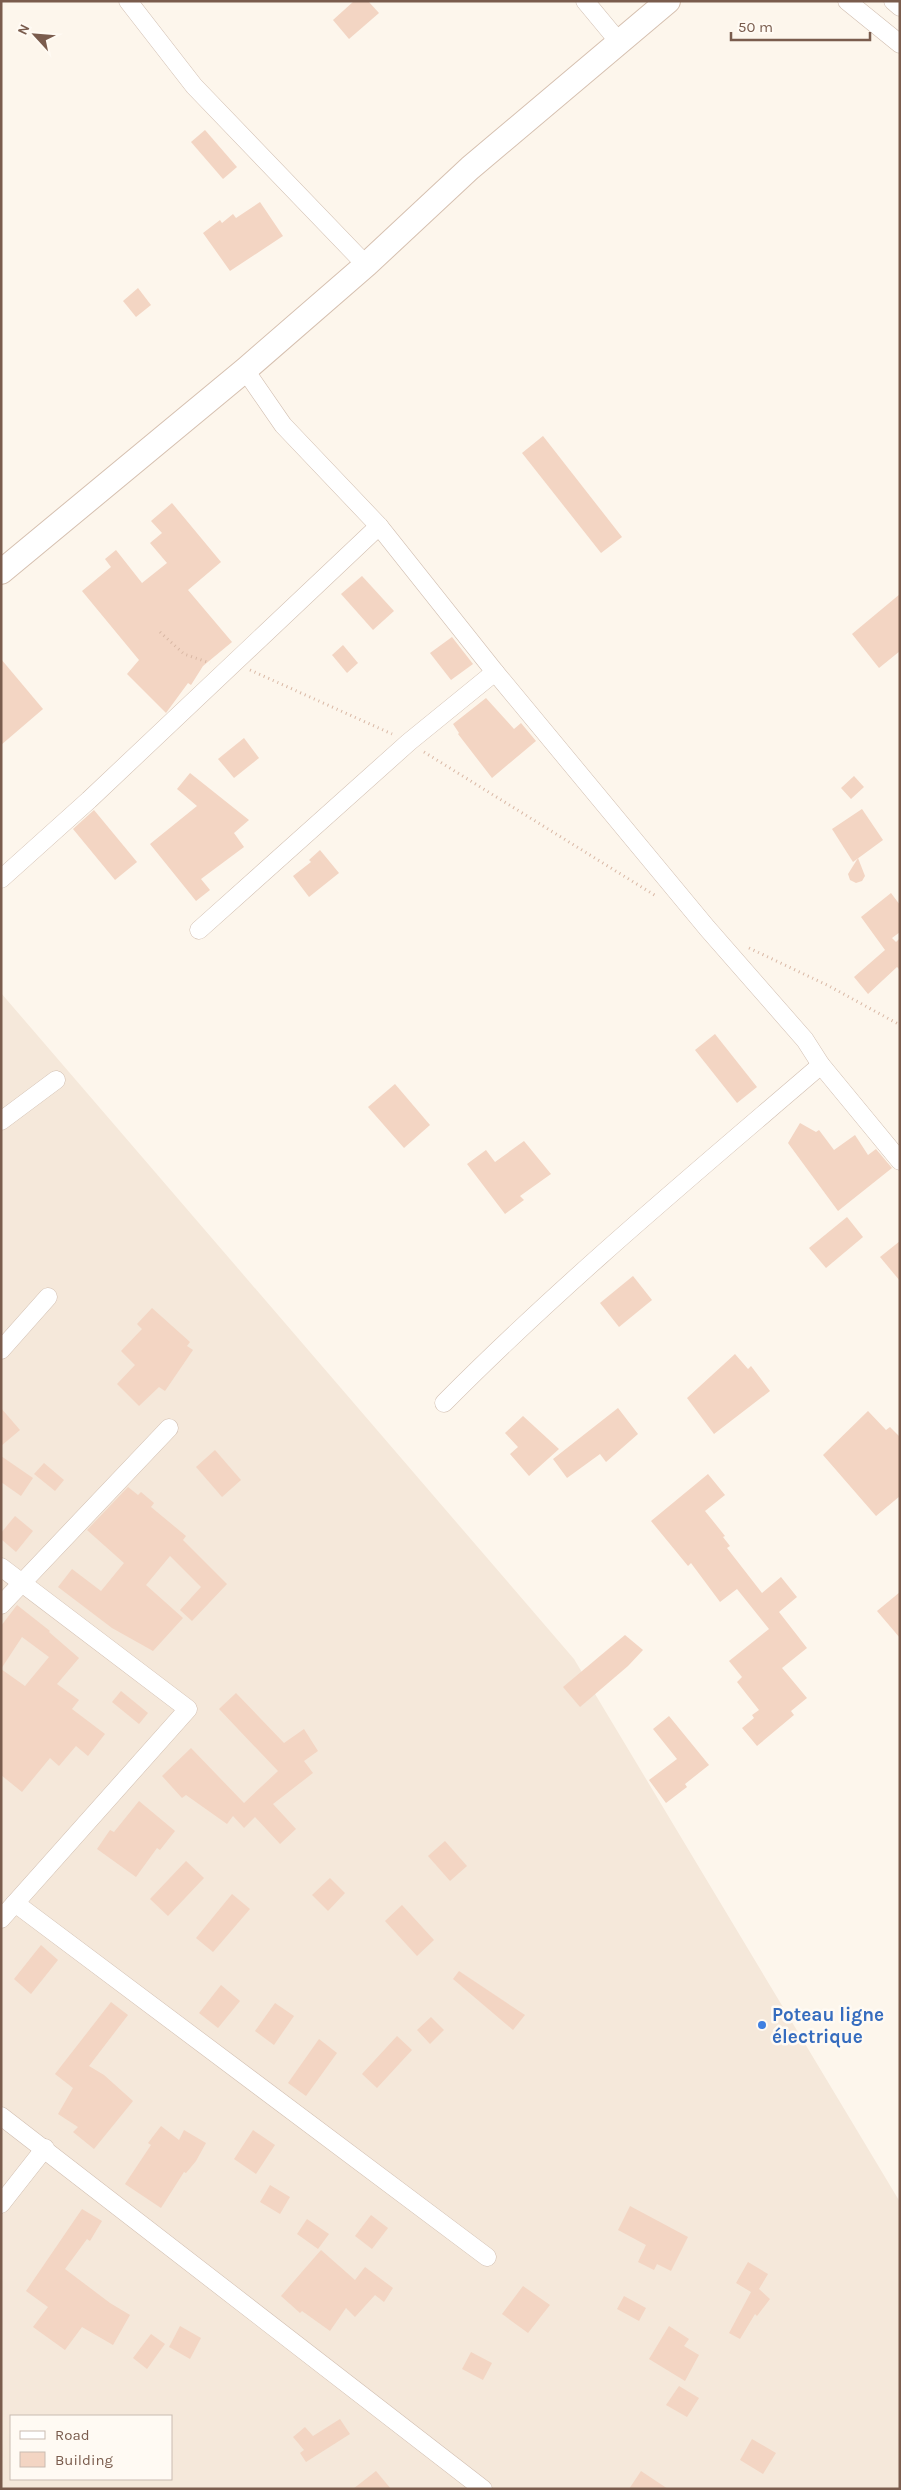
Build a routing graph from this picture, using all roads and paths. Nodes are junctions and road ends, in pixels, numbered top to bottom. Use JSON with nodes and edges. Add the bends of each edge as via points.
{"nodes":[{"id":1,"x":128,"y":1,"type":"edge"},
{"id":2,"x":585,"y":1,"type":"edge"},
{"id":3,"x":668,"y":1,"type":"edge"},
{"id":4,"x":847,"y":1,"type":"edge"},
{"id":5,"x":893,"y":1,"type":"edge"},
{"id":6,"x":900,"y":7,"type":"edge"},
{"id":7,"x":619,"y":42,"type":"junction"},
{"id":8,"x":900,"y":44,"type":"edge"},
{"id":9,"x":366,"y":265,"type":"junction"},
{"id":10,"x":245,"y":370,"type":"junction"},
{"id":11,"x":379,"y":526,"type":"junction"},
{"id":12,"x":1,"y":572,"type":"edge"},
{"id":13,"x":160,"y":632,"type":"dead end"},
{"id":14,"x":234,"y":663,"type":"junction"},
{"id":15,"x":495,"y":672,"type":"junction"},
{"id":16,"x":409,"y":742,"type":"junction"},
{"id":17,"x":1,"y":879,"type":"edge"},
{"id":18,"x":657,"y":897,"type":"dead end"},
{"id":19,"x":199,"y":930,"type":"dead end"},
{"id":20,"x":742,"y":944,"type":"dead end"},
{"id":21,"x":900,"y":1025,"type":"edge"},
{"id":22,"x":821,"y":1065,"type":"junction"},
{"id":23,"x":56,"y":1080,"type":"dead end"},
{"id":24,"x":1,"y":1121,"type":"edge"},
{"id":25,"x":900,"y":1161,"type":"edge"},
{"id":26,"x":48,"y":1297,"type":"dead end"},
{"id":27,"x":1,"y":1350,"type":"edge"},
{"id":28,"x":444,"y":1403,"type":"dead end"},
{"id":29,"x":169,"y":1428,"type":"dead end"},
{"id":30,"x":1,"y":1567,"type":"edge"},
{"id":31,"x":21,"y":1582,"type":"junction"},
{"id":32,"x":1,"y":1605,"type":"edge"},
{"id":33,"x":15,"y":1903,"type":"junction"},
{"id":34,"x":1,"y":1919,"type":"edge"},
{"id":35,"x":1,"y":2116,"type":"edge"},
{"id":36,"x":45,"y":2148,"type":"junction"},
{"id":37,"x":1,"y":2204,"type":"edge"},
{"id":38,"x":486,"y":2257,"type":"dead end"},
{"id":39,"x":483,"y":2489,"type":"edge"}],
"edges":[{"from":1,"to":9,"type":"street","via":[[194,86]]},
{"from":2,"to":7,"type":"street"},
{"from":3,"to":7,"type":"street"},
{"from":4,"to":8,"type":"street"},
{"from":5,"to":6,"type":"street"},
{"from":7,"to":9,"type":"street","via":[[470,168]]},
{"from":9,"to":10,"type":"street"},
{"from":10,"to":11,"type":"street","via":[[283,425]]},
{"from":10,"to":12,"type":"street"},
{"from":11,"to":14,"type":"street"},
{"from":11,"to":15,"type":"street"},
{"from":13,"to":14,"type":"path","via":[[184,654],[208,662]]},
{"from":14,"to":16,"type":"path"},
{"from":14,"to":17,"type":"street"},
{"from":15,"to":16,"type":"street"},
{"from":15,"to":22,"type":"street","via":[[707,928],[805,1040]]},
{"from":16,"to":18,"type":"path"},
{"from":16,"to":19,"type":"street"},
{"from":20,"to":21,"type":"path"},
{"from":22,"to":25,"type":"street"},
{"from":22,"to":28,"type":"street","via":[[502,1344]]},
{"from":23,"to":24,"type":"street"},
{"from":26,"to":27,"type":"street"},
{"from":29,"to":31,"type":"street"},
{"from":30,"to":31,"type":"street"},
{"from":31,"to":32,"type":"street"},
{"from":31,"to":33,"type":"street","via":[[188,1709]]},
{"from":33,"to":34,"type":"street"},
{"from":33,"to":38,"type":"street"},
{"from":35,"to":36,"type":"street"},
{"from":36,"to":37,"type":"street"},
{"from":36,"to":39,"type":"street"}]}
